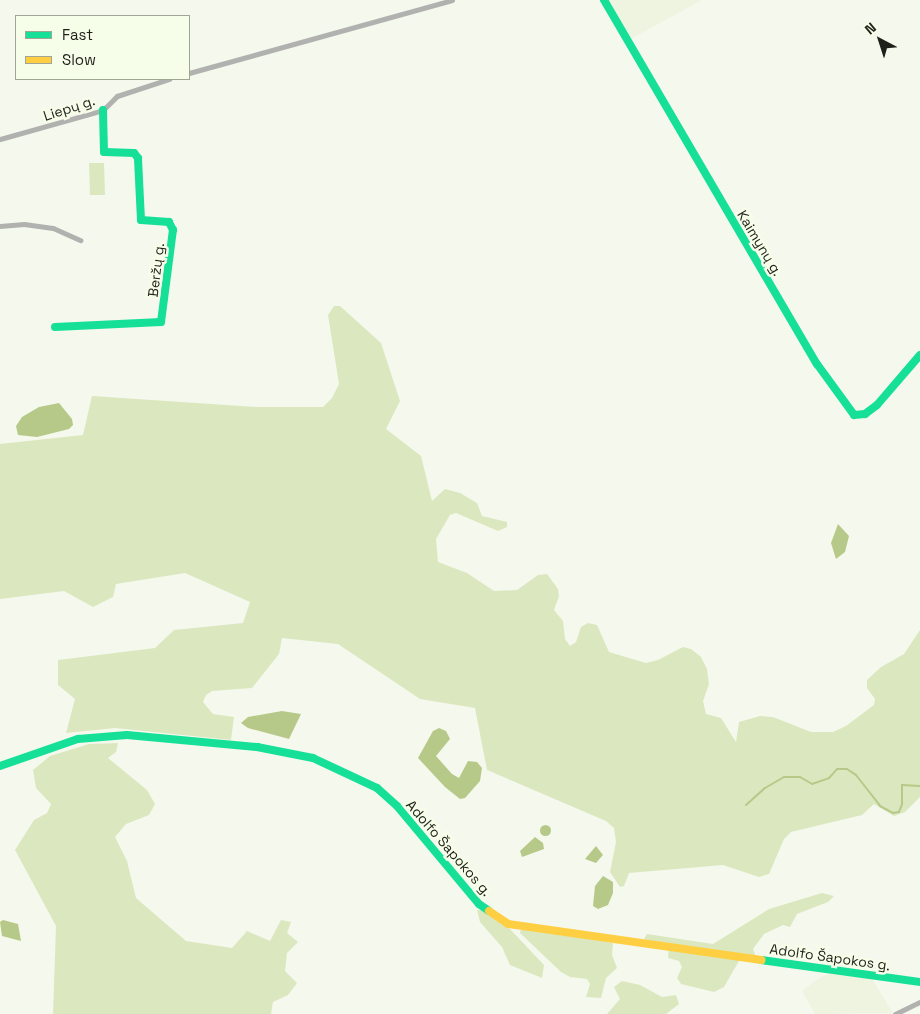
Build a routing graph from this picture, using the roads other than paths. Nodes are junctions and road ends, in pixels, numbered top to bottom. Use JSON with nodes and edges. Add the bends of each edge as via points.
{"nodes":[{"id":1,"x":452,"y":0,"type":"edge"},
{"id":2,"x":604,"y":0,"type":"edge"},
{"id":3,"x":190,"y":73,"type":"edge"},
{"id":4,"x":166,"y":80,"type":"edge"},
{"id":5,"x":103,"y":110,"type":"junction"},
{"id":6,"x":0,"y":139,"type":"edge"},
{"id":7,"x":0,"y":226,"type":"edge"},
{"id":8,"x":80,"y":240,"type":"dead end"},
{"id":9,"x":55,"y":327,"type":"dead end"},
{"id":10,"x":920,"y":355,"type":"edge"},
{"id":11,"x":0,"y":766,"type":"edge"},
{"id":12,"x":920,"y":982,"type":"edge"},
{"id":13,"x":920,"y":1002,"type":"edge"},
{"id":14,"x":895,"y":1014,"type":"edge"}],
"edges":[{"from":1,"to":3,"type":"street"},
{"from":2,"to":10,"type":"street","name":"Kaimynų g.","via":[[817,364],[854,415],[865,414],[877,405]]},
{"from":4,"to":5,"type":"street","name":"Liepų g.","via":[[117,96]]},
{"from":5,"to":6,"type":"street","name":"Liepų g."},
{"from":5,"to":9,"type":"street","name":"Beržų g.","via":[[104,152],[134,153],[138,158],[141,220],[169,222],[174,230],[162,322]]},
{"from":7,"to":8,"type":"street","via":[[24,224],[53,228]]},
{"from":11,"to":12,"type":"street","name":"Adolfo Šapokos g.","via":[[78,739],[127,735],[258,747],[313,758],[377,788],[397,806],[479,904],[508,924]]},
{"from":13,"to":14,"type":"street"}]}
